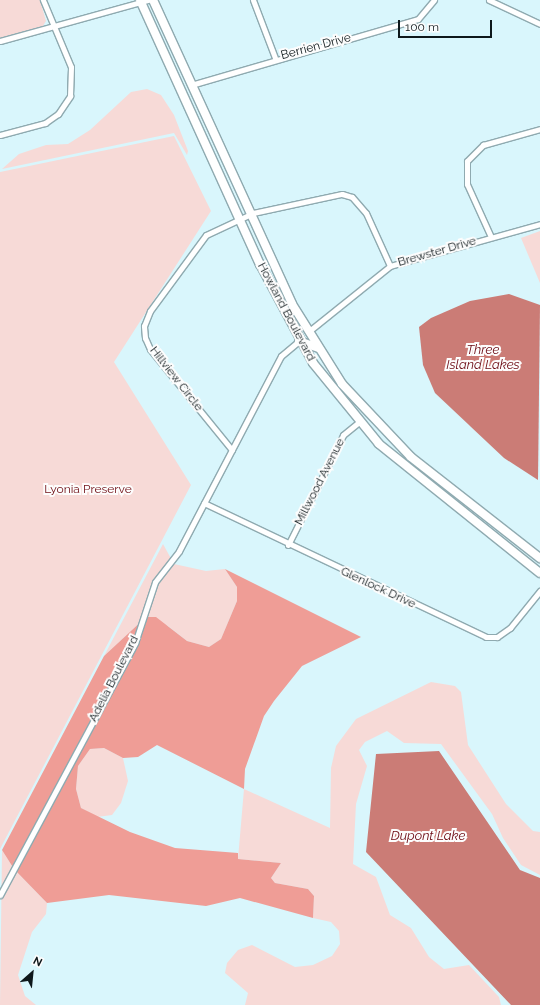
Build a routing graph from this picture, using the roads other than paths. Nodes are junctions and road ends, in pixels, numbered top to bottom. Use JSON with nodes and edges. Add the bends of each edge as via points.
{"nodes":[{"id":1,"x":43,"y":0,"type":"edge"},
{"id":2,"x":153,"y":0,"type":"edge"},
{"id":3,"x":253,"y":0,"type":"edge"},
{"id":4,"x":434,"y":0,"type":"edge"},
{"id":5,"x":490,"y":0,"type":"edge"},
{"id":6,"x":143,"y":1,"type":"edge"},
{"id":7,"x":540,"y":24,"type":"edge"},
{"id":8,"x":54,"y":26,"type":"junction"},
{"id":9,"x":0,"y":41,"type":"edge"},
{"id":10,"x":275,"y":58,"type":"junction"},
{"id":11,"x":191,"y":85,"type":"junction"},
{"id":12,"x":540,"y":129,"type":"edge"},
{"id":13,"x":0,"y":134,"type":"edge"},
{"id":14,"x":250,"y":215,"type":"junction"},
{"id":15,"x":238,"y":219,"type":"junction"},
{"id":16,"x":540,"y":224,"type":"edge"},
{"id":17,"x":491,"y":237,"type":"junction"},
{"id":18,"x":390,"y":266,"type":"junction"},
{"id":19,"x":308,"y":332,"type":"junction"},
{"id":20,"x":299,"y":341,"type":"junction"},
{"id":21,"x":318,"y":348,"type":"junction"},
{"id":22,"x":358,"y":423,"type":"junction"},
{"id":23,"x":232,"y":450,"type":"junction"},
{"id":24,"x":204,"y":503,"type":"junction"},
{"id":25,"x":288,"y":545,"type":"junction"},
{"id":26,"x":540,"y":558,"type":"edge"},
{"id":27,"x":540,"y":573,"type":"edge"},
{"id":28,"x":540,"y":591,"type":"edge"},
{"id":29,"x":0,"y":895,"type":"edge"}],
"edges":[{"from":1,"to":8,"type":"street"},
{"from":2,"to":11,"type":"main road","name":"Howland Boulevard"},
{"from":3,"to":10,"type":"street"},
{"from":4,"to":10,"type":"street","name":"Berrien Drive","via":[[418,19]]},
{"from":5,"to":7,"type":"street"},
{"from":6,"to":8,"type":"street"},
{"from":6,"to":15,"type":"main road","name":"Howland Boulevard"},
{"from":8,"to":9,"type":"street"},
{"from":8,"to":13,"type":"street","via":[[72,67],[70,96],[58,114],[44,123]]},
{"from":10,"to":11,"type":"street","name":"Berrien Drive"},
{"from":11,"to":14,"type":"main road","name":"Howland Boulevard"},
{"from":12,"to":17,"type":"street","via":[[483,145],[467,161],[467,184]]},
{"from":14,"to":15,"type":"street","name":"Hillview Circle"},
{"from":14,"to":18,"type":"street","via":[[342,194],[352,196],[366,213]]},
{"from":14,"to":19,"type":"main road","name":"Howland Boulevard"},
{"from":15,"to":20,"type":"main road","name":"Howland Boulevard"},
{"from":15,"to":23,"type":"street","name":"Hillview Circle","via":[[206,235],[150,311],[144,326],[150,349]]},
{"from":16,"to":17,"type":"street","name":"Brewster Drive"},
{"from":17,"to":18,"type":"street","name":"Brewster Drive"},
{"from":18,"to":19,"type":"street","name":"Brewster Drive"},
{"from":19,"to":21,"type":"main road","name":"Howland Boulevard"},
{"from":20,"to":21,"type":"main road"},
{"from":20,"to":22,"type":"main road","name":"Howland Boulevard"},
{"from":20,"to":23,"type":"street","name":"Adelia Boulevard","via":[[282,356]]},
{"from":21,"to":26,"type":"main road","name":"Howland Boulevard","via":[[347,390],[410,458]]},
{"from":22,"to":25,"type":"street","name":"Millwood Avenue","via":[[343,435]]},
{"from":22,"to":27,"type":"main road","name":"Howland Boulevard","via":[[408,471]]},
{"from":23,"to":24,"type":"street","name":"Adelia Boulevard"},
{"from":24,"to":25,"type":"street","name":"Glenlock Drive"},
{"from":24,"to":29,"type":"street","name":"Adelia Boulevard","via":[[179,551],[155,582],[135,643]]},
{"from":25,"to":28,"type":"street","name":"Glenlock Drive","via":[[486,637],[497,637],[510,628]]}]}
